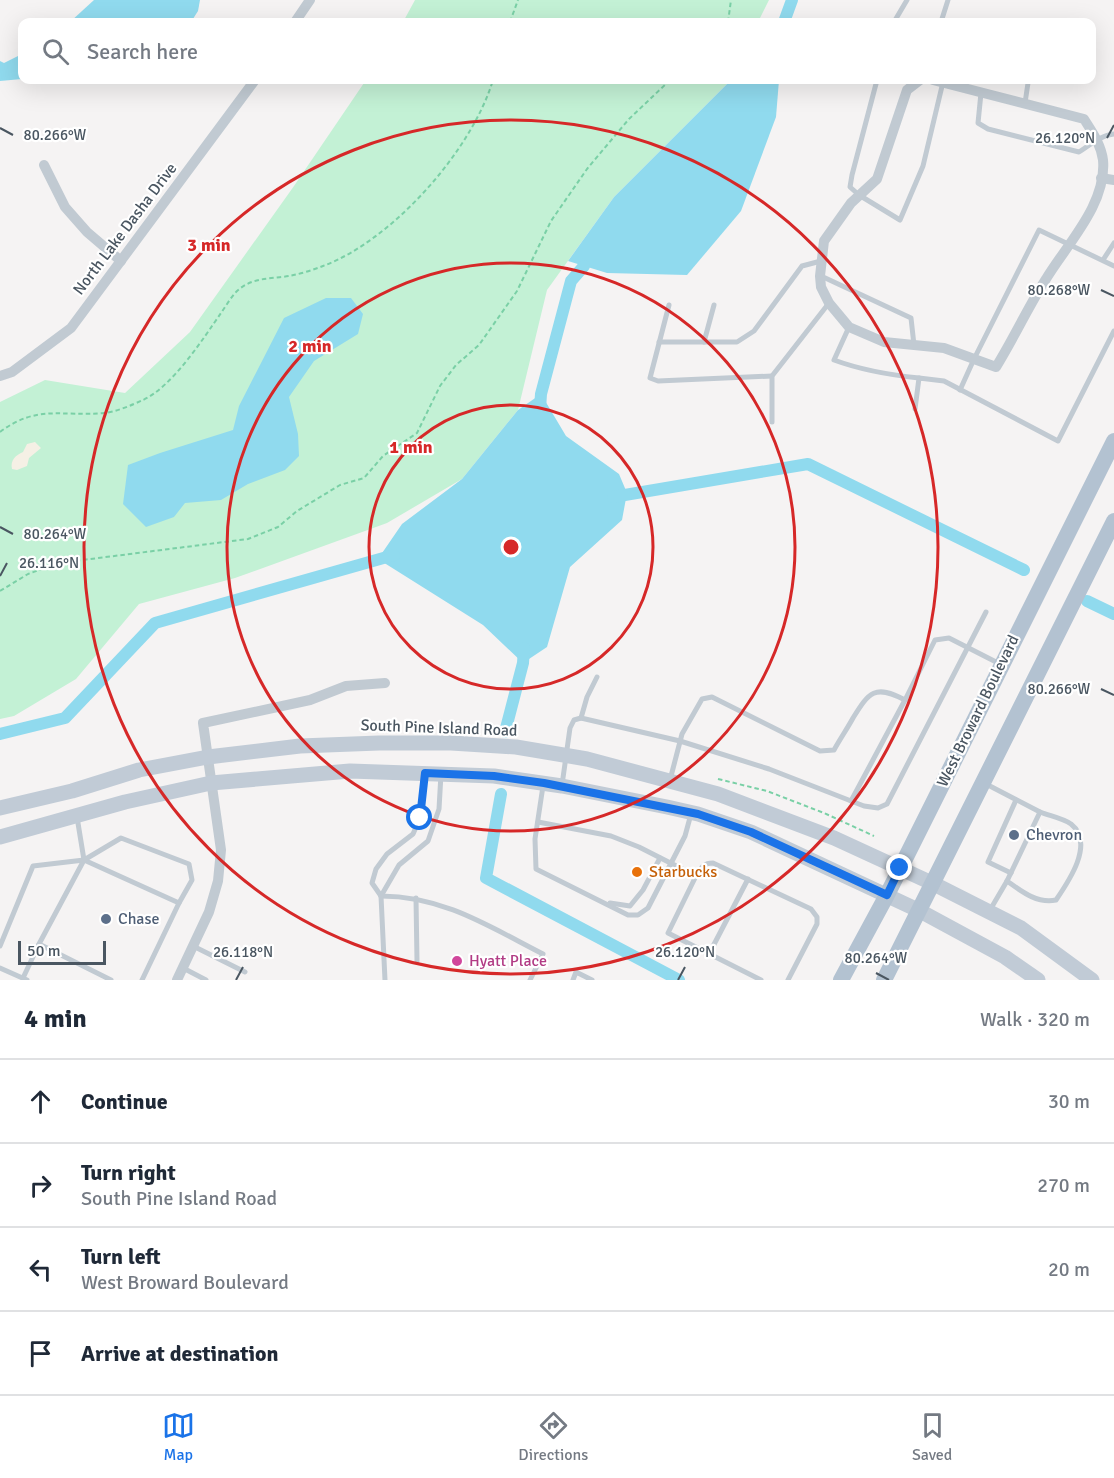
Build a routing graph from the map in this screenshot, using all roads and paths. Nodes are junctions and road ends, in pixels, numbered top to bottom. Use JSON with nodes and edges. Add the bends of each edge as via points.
{"nodes":[{"id":1,"x":310,"y":0,"type":"edge"},
{"id":2,"x":518,"y":0,"type":"edge"},
{"id":3,"x":731,"y":0,"type":"edge"},
{"id":4,"x":907,"y":0,"type":"edge"},
{"id":5,"x":948,"y":0,"type":"edge"},
{"id":6,"x":298,"y":18,"type":"edge"},
{"id":7,"x":511,"y":18,"type":"edge"},
{"id":8,"x":729,"y":18,"type":"edge"},
{"id":9,"x":896,"y":18,"type":"edge"},
{"id":10,"x":941,"y":18,"type":"edge"},
{"id":11,"x":252,"y":84,"type":"edge"},
{"id":12,"x":492,"y":84,"type":"edge"},
{"id":13,"x":666,"y":84,"type":"edge"},
{"id":14,"x":876,"y":84,"type":"edge"},
{"id":15,"x":915,"y":84,"type":"edge"},
{"id":16,"x":937,"y":84,"type":"edge"},
{"id":17,"x":954,"y":84,"type":"edge"},
{"id":18,"x":1028,"y":84,"type":"edge"},
{"id":19,"x":981,"y":91,"type":"junction"},
{"id":20,"x":1025,"y":103,"type":"junction"},
{"id":21,"x":1114,"y":134,"type":"edge"},
{"id":22,"x":1097,"y":140,"type":"junction"},
{"id":23,"x":44,"y":165,"type":"dead end"},
{"id":24,"x":1101,"y":178,"type":"junction"},
{"id":25,"x":1114,"y":180,"type":"edge"},
{"id":26,"x":859,"y":195,"type":"junction"},
{"id":27,"x":1114,"y":243,"type":"edge"},
{"id":28,"x":1070,"y":244,"type":"junction"},
{"id":29,"x":1103,"y":260,"type":"junction"},
{"id":30,"x":121,"y":261,"type":"junction"},
{"id":31,"x":821,"y":261,"type":"junction"},
{"id":32,"x":1114,"y":266,"type":"edge"},
{"id":33,"x":820,"y":276,"type":"junction"},
{"id":34,"x":829,"y":303,"type":"junction"},
{"id":35,"x":669,"y":305,"type":"dead end"},
{"id":36,"x":714,"y":305,"type":"dead end"},
{"id":37,"x":849,"y":327,"type":"junction"},
{"id":38,"x":1114,"y":332,"type":"edge"},
{"id":39,"x":659,"y":342,"type":"junction"},
{"id":40,"x":704,"y":342,"type":"junction"},
{"id":41,"x":914,"y":345,"type":"junction"},
{"id":42,"x":974,"y":359,"type":"junction"},
{"id":43,"x":0,"y":376,"type":"edge"},
{"id":44,"x":772,"y":376,"type":"junction"},
{"id":45,"x":919,"y":378,"type":"junction"},
{"id":46,"x":960,"y":390,"type":"junction"},
{"id":47,"x":915,"y":409,"type":"dead end"},
{"id":48,"x":772,"y":422,"type":"dead end"},
{"id":49,"x":0,"y":432,"type":"edge"},
{"id":50,"x":1114,"y":441,"type":"edge"},
{"id":51,"x":1114,"y":521,"type":"edge"},
{"id":52,"x":0,"y":591,"type":"edge"},
{"id":53,"x":986,"y":612,"type":"dead end"},
{"id":54,"x":967,"y":648,"type":"junction"},
{"id":55,"x":1001,"y":665,"type":"junction"},
{"id":56,"x":597,"y":677,"type":"dead end"},
{"id":57,"x":385,"y":683,"type":"dead end"},
{"id":58,"x":905,"y":700,"type":"junction"},
{"id":59,"x":580,"y":718,"type":"junction"},
{"id":60,"x":680,"y":741,"type":"junction"},
{"id":61,"x":566,"y":756,"type":"junction"},
{"id":62,"x":208,"y":757,"type":"junction"},
{"id":63,"x":425,"y":773,"type":"junction"},
{"id":64,"x":441,"y":773,"type":"junction"},
{"id":65,"x":669,"y":781,"type":"junction"},
{"id":66,"x":983,"y":782,"type":"junction"},
{"id":67,"x":211,"y":783,"type":"junction"},
{"id":68,"x":544,"y":783,"type":"junction"},
{"id":69,"x":561,"y":786,"type":"junction"},
{"id":70,"x":1016,"y":800,"type":"junction"},
{"id":71,"x":851,"y":801,"type":"junction"},
{"id":72,"x":0,"y":808,"type":"edge"},
{"id":73,"x":1011,"y":811,"type":"junction"},
{"id":74,"x":1040,"y":812,"type":"junction"},
{"id":75,"x":692,"y":813,"type":"junction"},
{"id":76,"x":1018,"y":814,"type":"dead end"},
{"id":77,"x":76,"y":815,"type":"junction"},
{"id":78,"x":1028,"y":820,"type":"dead end"},
{"id":79,"x":538,"y":822,"type":"junction"},
{"id":80,"x":1035,"y":824,"type":"junction"},
{"id":81,"x":1003,"y":829,"type":"junction"},
{"id":82,"x":1009,"y":832,"type":"dead end"},
{"id":83,"x":0,"y":837,"type":"edge"},
{"id":84,"x":1020,"y":838,"type":"dead end"},
{"id":85,"x":1026,"y":841,"type":"junction"},
{"id":86,"x":1010,"y":856,"type":"dead end"},
{"id":87,"x":660,"y":858,"type":"junction"},
{"id":88,"x":1017,"y":859,"type":"junction"},
{"id":89,"x":84,"y":861,"type":"junction"},
{"id":90,"x":671,"y":863,"type":"junction"},
{"id":91,"x":900,"y":868,"type":"junction"},
{"id":92,"x":1011,"y":873,"type":"junction"},
{"id":93,"x":696,"y":876,"type":"junction"},
{"id":94,"x":747,"y":879,"type":"junction"},
{"id":95,"x":1007,"y":881,"type":"junction"},
{"id":96,"x":934,"y":884,"type":"junction"},
{"id":97,"x":887,"y":895,"type":"junction"},
{"id":98,"x":381,"y":896,"type":"junction"},
{"id":99,"x":416,"y":898,"type":"junction"},
{"id":100,"x":599,"y":901,"type":"junction"},
{"id":101,"x":179,"y":903,"type":"junction"},
{"id":102,"x":920,"y":911,"type":"junction"},
{"id":103,"x":989,"y":912,"type":"junction"},
{"id":104,"x":39,"y":944,"type":"junction"},
{"id":105,"x":0,"y":946,"type":"edge"},
{"id":106,"x":193,"y":946,"type":"junction"},
{"id":107,"x":709,"y":954,"type":"junction"},
{"id":108,"x":417,"y":961,"type":"dead end"},
{"id":109,"x":0,"y":968,"type":"edge"},
{"id":110,"x":183,"y":968,"type":"junction"},
{"id":111,"x":245,"y":972,"type":"dead end"},
{"id":112,"x":25,"y":979,"type":"edge"},
{"id":113,"x":111,"y":980,"type":"edge"},
{"id":114,"x":142,"y":980,"type":"edge"},
{"id":115,"x":177,"y":980,"type":"edge"},
{"id":116,"x":206,"y":980,"type":"edge"},
{"id":117,"x":386,"y":980,"type":"edge"},
{"id":118,"x":530,"y":980,"type":"edge"},
{"id":119,"x":573,"y":980,"type":"edge"},
{"id":120,"x":592,"y":980,"type":"edge"},
{"id":121,"x":760,"y":980,"type":"edge"},
{"id":122,"x":788,"y":980,"type":"edge"},
{"id":123,"x":841,"y":980,"type":"edge"},
{"id":124,"x":884,"y":980,"type":"edge"},
{"id":125,"x":1038,"y":980,"type":"edge"},
{"id":126,"x":1092,"y":980,"type":"edge"}],
"edges":[{"from":1,"to":6,"type":"street"},
{"from":2,"to":7,"type":"path"},
{"from":3,"to":8,"type":"path"},
{"from":4,"to":9,"type":"lane"},
{"from":5,"to":10,"type":"lane"},
{"from":11,"to":30,"type":"street","name":"North Lake Dasha Drive"},
{"from":12,"to":49,"type":"path","via":[[472,128],[446,167],[397,219],[365,244],[325,266],[262,278],[238,290],[190,357],[146,399],[107,413],[47,412],[29,416]]},
{"from":13,"to":52,"type":"path","via":[[629,119],[587,169],[551,221],[517,291],[479,345],[456,365],[441,386],[417,433],[383,456],[364,478],[340,485],[297,511],[278,528],[248,539],[59,562]]},
{"from":14,"to":26,"type":"lane","via":[[850,187]]},
{"from":15,"to":26,"type":"street","via":[[907,90],[877,179]]},
{"from":16,"to":26,"type":"lane","via":[[922,166],[900,220]]},
{"from":17,"to":19,"type":"street"},
{"from":18,"to":20,"type":"lane"},
{"from":19,"to":20,"type":"street"},
{"from":19,"to":22,"type":"lane","via":[[978,123],[988,129],[1079,153]]},
{"from":20,"to":22,"type":"street","via":[[1084,119]]},
{"from":21,"to":22,"type":"lane"},
{"from":22,"to":24,"type":"street","via":[[1103,160]]},
{"from":23,"to":30,"type":"street","via":[[64,207]]},
{"from":24,"to":25,"type":"street"},
{"from":24,"to":28,"type":"street","via":[[1086,220]]},
{"from":26,"to":31,"type":"street","via":[[824,241]]},
{"from":27,"to":29,"type":"lane"},
{"from":28,"to":29,"type":"lane"},
{"from":28,"to":42,"type":"street","via":[[996,367]]},
{"from":28,"to":42,"type":"lane","via":[[1039,230]]},
{"from":29,"to":32,"type":"lane"},
{"from":30,"to":43,"type":"street","name":"North Lake Dasha Drive","via":[[71,328],[12,372]]},
{"from":31,"to":33,"type":"street"},
{"from":31,"to":40,"type":"lane","via":[[802,266],[754,331],[737,342]]},
{"from":33,"to":34,"type":"street"},
{"from":33,"to":41,"type":"lane","via":[[911,318]]},
{"from":34,"to":37,"type":"street"},
{"from":34,"to":44,"type":"lane"},
{"from":35,"to":39,"type":"lane"},
{"from":36,"to":40,"type":"lane"},
{"from":37,"to":41,"type":"street","via":[[884,342]]},
{"from":37,"to":45,"type":"lane","via":[[834,360],[888,375]]},
{"from":38,"to":46,"type":"lane","via":[[1058,441]]},
{"from":39,"to":40,"type":"lane"},
{"from":39,"to":44,"type":"lane","via":[[650,378],[658,381]]},
{"from":41,"to":42,"type":"street","via":[[944,348]]},
{"from":42,"to":46,"type":"lane"},
{"from":44,"to":48,"type":"lane"},
{"from":45,"to":46,"type":"lane","via":[[944,381]]},
{"from":45,"to":47,"type":"lane"},
{"from":50,"to":55,"type":"main road","name":"West Broward Boulevard"},
{"from":51,"to":66,"type":"main road"},
{"from":53,"to":54,"type":"lane"},
{"from":54,"to":55,"type":"lane"},
{"from":54,"to":58,"type":"lane","via":[[949,638],[935,640]]},
{"from":54,"to":71,"type":"lane","via":[[887,804],[878,808]]},
{"from":55,"to":91,"type":"main road","name":"West Broward Boulevard"},
{"from":56,"to":59,"type":"lane"},
{"from":57,"to":62,"type":"street","via":[[346,686],[310,700],[203,723]]},
{"from":58,"to":60,"type":"lane","via":[[890,692],[866,698],[834,750],[820,751],[712,697],[702,699]]},
{"from":58,"to":71,"type":"lane"},
{"from":59,"to":60,"type":"lane"},
{"from":59,"to":61,"type":"lane","via":[[570,728]]},
{"from":60,"to":65,"type":"lane"},
{"from":60,"to":71,"type":"lane"},
{"from":61,"to":62,"type":"main road","name":"South Pine Island Road","via":[[451,743],[379,743],[300,746]]},
{"from":61,"to":65,"type":"main road","name":"South Pine Island Road"},
{"from":61,"to":69,"type":"lane"},
{"from":62,"to":67,"type":"street"},
{"from":62,"to":72,"type":"main road","name":"South Pine Island Road","via":[[139,770]]},
{"from":63,"to":64,"type":"main road"},
{"from":63,"to":67,"type":"main road","via":[[350,771]]},
{"from":63,"to":98,"type":"lane","via":[[420,818],[413,834],[387,854],[376,869],[372,883]]},
{"from":64,"to":68,"type":"main road"},
{"from":64,"to":98,"type":"lane","via":[[439,809],[428,841],[399,865]]},
{"from":65,"to":91,"type":"main road","name":"South Pine Island Road","via":[[718,794]]},
{"from":66,"to":70,"type":"lane"},
{"from":66,"to":96,"type":"main road"},
{"from":67,"to":77,"type":"main road"},
{"from":67,"to":106,"type":"street","via":[[220,849],[218,881]]},
{"from":68,"to":69,"type":"main road"},
{"from":68,"to":79,"type":"lane"},
{"from":69,"to":75,"type":"main road"},
{"from":70,"to":73,"type":"lane"},
{"from":70,"to":74,"type":"lane"},
{"from":73,"to":76,"type":"lane"},
{"from":73,"to":81,"type":"lane"},
{"from":74,"to":80,"type":"lane"},
{"from":74,"to":95,"type":"lane","via":[[1064,820],[1081,836],[1082,847],[1074,866],[1056,900],[1049,902],[1032,897]]},
{"from":75,"to":90,"type":"lane"},
{"from":75,"to":97,"type":"main road","via":[[751,832]]},
{"from":77,"to":83,"type":"main road"},
{"from":77,"to":89,"type":"lane"},
{"from":78,"to":80,"type":"lane"},
{"from":79,"to":87,"type":"lane","via":[[611,836]]},
{"from":79,"to":100,"type":"lane","via":[[536,869]]},
{"from":80,"to":85,"type":"lane"},
{"from":81,"to":82,"type":"lane"},
{"from":81,"to":92,"type":"lane","via":[[997,850],[988,862]]},
{"from":84,"to":85,"type":"lane"},
{"from":85,"to":88,"type":"lane"},
{"from":86,"to":88,"type":"lane"},
{"from":87,"to":90,"type":"lane"},
{"from":87,"to":100,"type":"lane","via":[[630,906]]},
{"from":88,"to":92,"type":"lane"},
{"from":89,"to":101,"type":"lane"},
{"from":89,"to":101,"type":"lane","via":[[122,838],[189,864],[192,880]]},
{"from":89,"to":104,"type":"lane"},
{"from":89,"to":105,"type":"lane","via":[[33,866]]},
{"from":90,"to":93,"type":"lane"},
{"from":90,"to":100,"type":"lane","via":[[648,908],[638,915],[628,915]]},
{"from":91,"to":96,"type":"main road","name":"South Pine Island Road"},
{"from":91,"to":97,"type":"main road","name":"West Broward Boulevard"},
{"from":92,"to":95,"type":"lane"},
{"from":93,"to":94,"type":"lane","via":[[707,863],[713,863]]},
{"from":93,"to":107,"type":"lane","via":[[668,933]]},
{"from":94,"to":107,"type":"lane"},
{"from":94,"to":122,"type":"lane","via":[[818,917]]},
{"from":95,"to":103,"type":"lane"},
{"from":96,"to":102,"type":"main road"},
{"from":96,"to":103,"type":"main road","name":"South Pine Island Road"},
{"from":97,"to":102,"type":"main road"},
{"from":97,"to":123,"type":"main road","name":"West Broward Boulevard"},
{"from":98,"to":99,"type":"lane"},
{"from":98,"to":117,"type":"lane"},
{"from":99,"to":108,"type":"lane"},
{"from":99,"to":118,"type":"lane","via":[[455,910],[543,954]]},
{"from":101,"to":114,"type":"lane"},
{"from":102,"to":124,"type":"main road"},
{"from":102,"to":125,"type":"main road","via":[[1005,957]]},
{"from":103,"to":126,"type":"main road","name":"South Pine Island Road","via":[[1021,928]]},
{"from":104,"to":112,"type":"lane"},
{"from":104,"to":113,"type":"lane"},
{"from":106,"to":110,"type":"street"},
{"from":106,"to":111,"type":"lane"},
{"from":107,"to":121,"type":"lane"},
{"from":109,"to":112,"type":"lane"},
{"from":110,"to":115,"type":"street"},
{"from":110,"to":116,"type":"lane"},
{"from":119,"to":120,"type":"lane","via":[[576,972]]}]}
